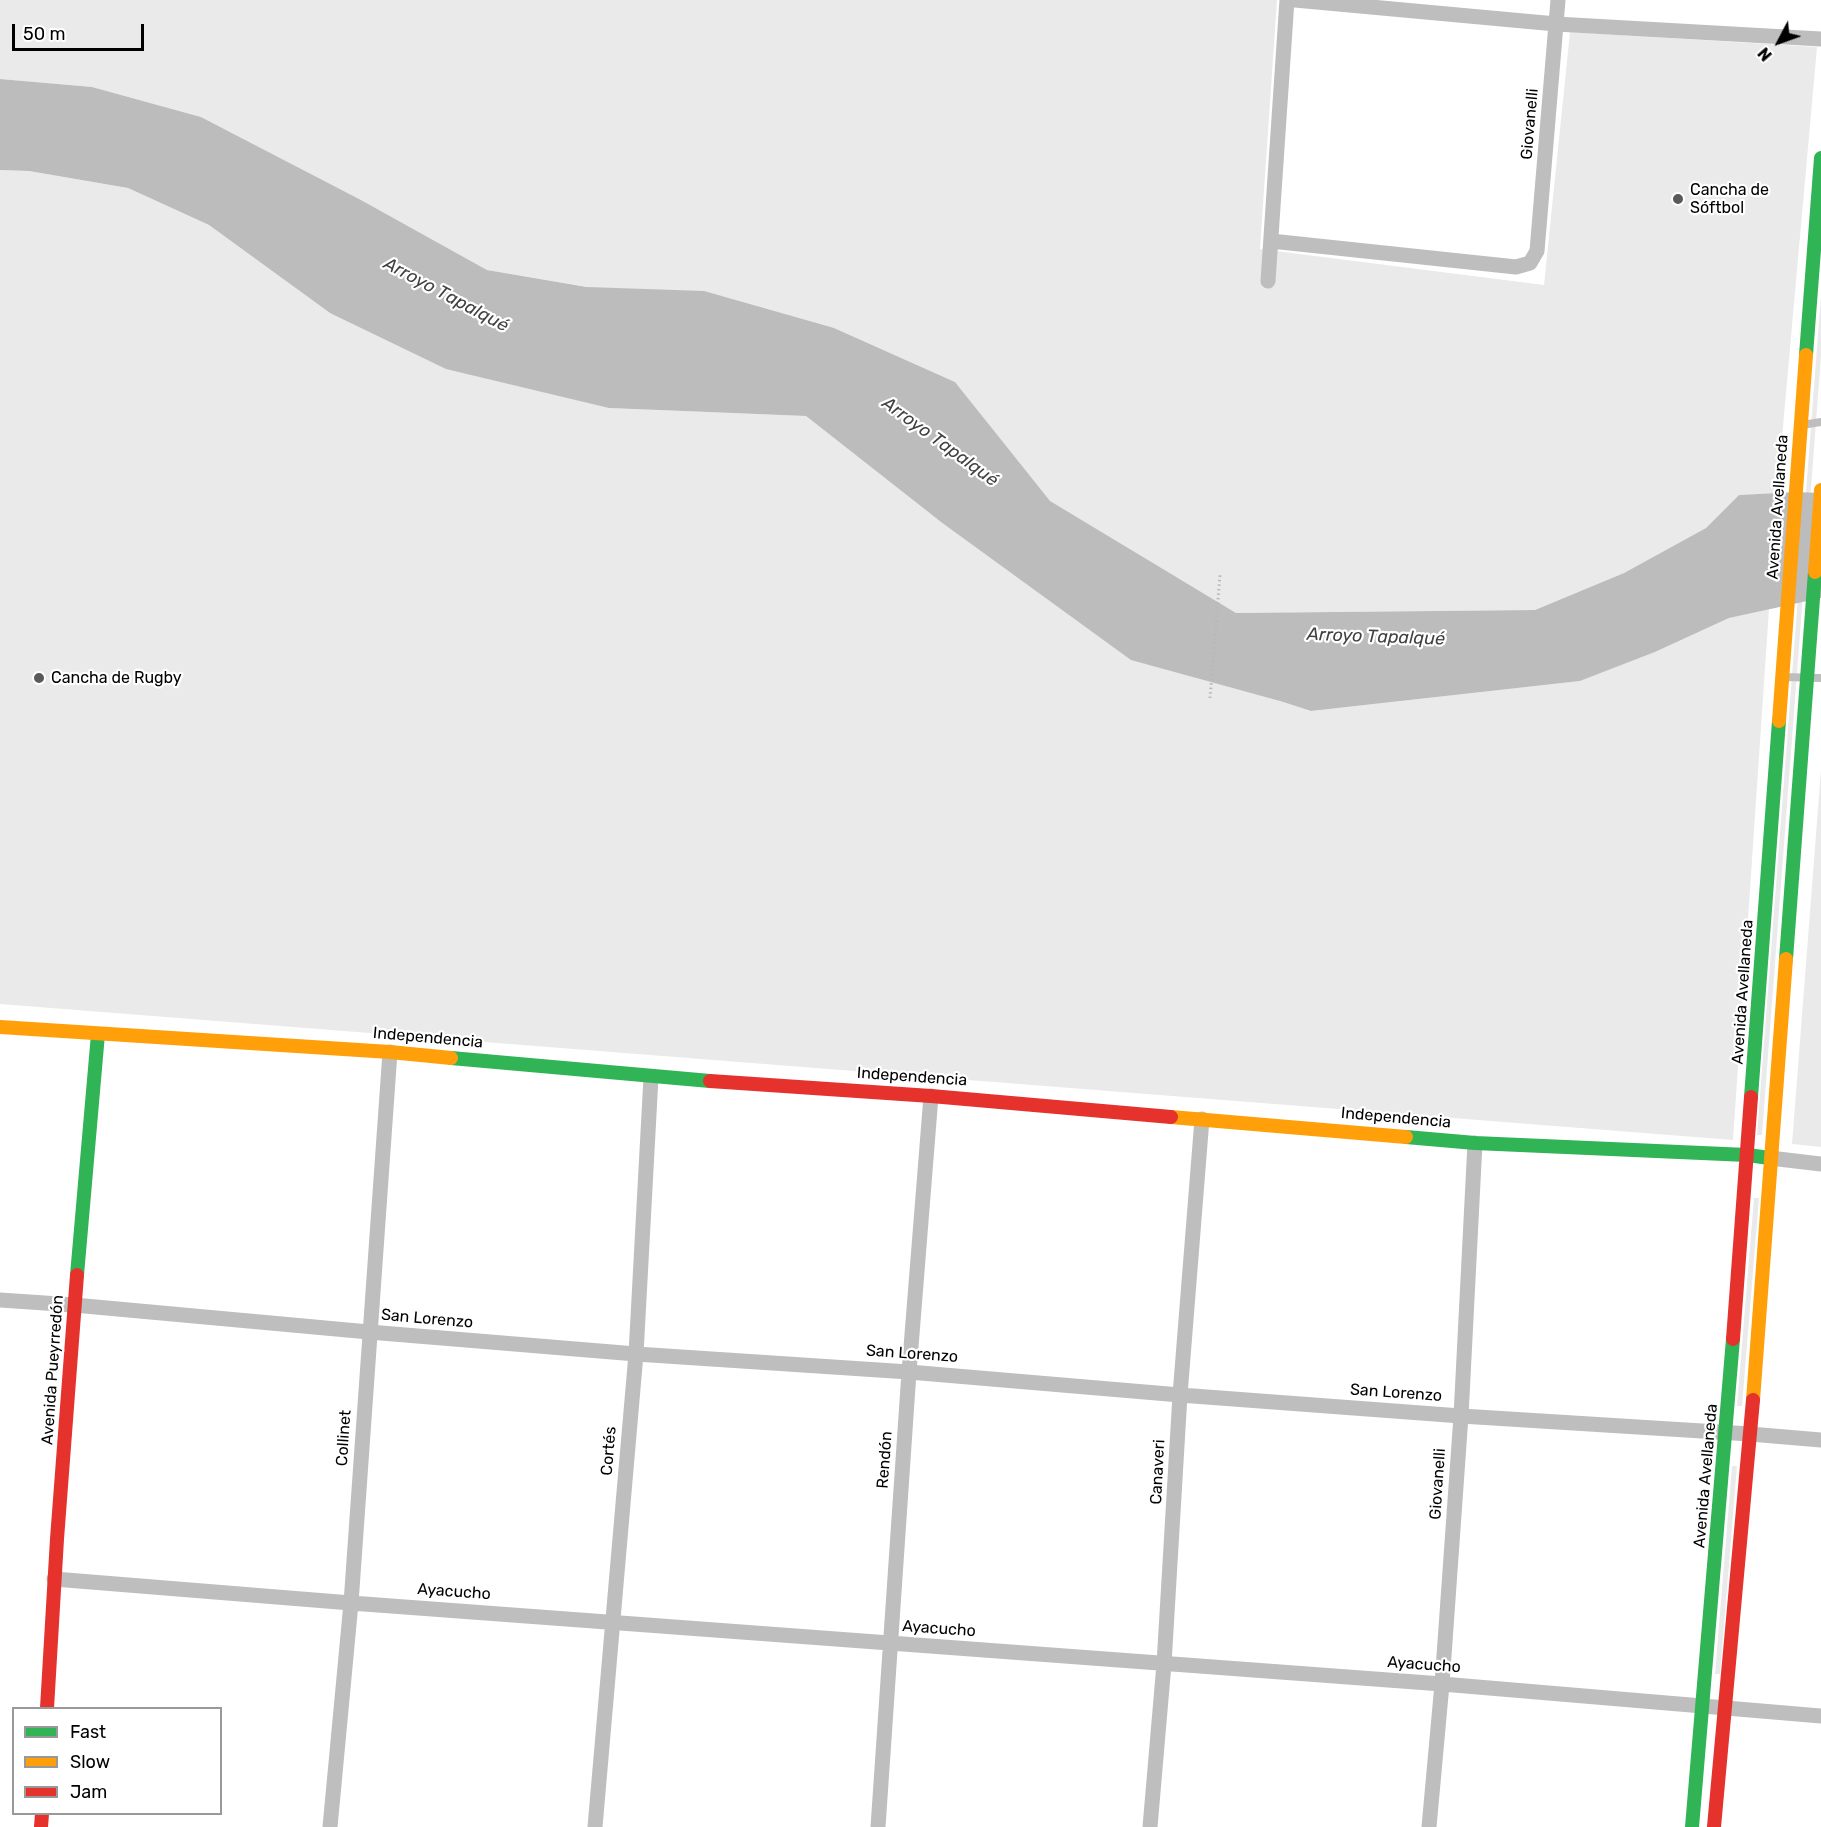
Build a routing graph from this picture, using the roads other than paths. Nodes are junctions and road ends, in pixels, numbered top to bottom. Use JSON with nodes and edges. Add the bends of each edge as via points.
{"nodes":[{"id":1,"x":1287,"y":0,"type":"edge"},
{"id":2,"x":1296,"y":0,"type":"edge"},
{"id":3,"x":1558,"y":0,"type":"edge"},
{"id":4,"x":1556,"y":24,"type":"junction"},
{"id":5,"x":1821,"y":39,"type":"edge"},
{"id":6,"x":1821,"y":158,"type":"edge"},
{"id":7,"x":1271,"y":241,"type":"junction"},
{"id":8,"x":1268,"y":281,"type":"dead end"},
{"id":9,"x":1821,"y":422,"type":"edge"},
{"id":10,"x":1800,"y":425,"type":"junction"},
{"id":11,"x":1821,"y":490,"type":"edge"},
{"id":12,"x":1782,"y":677,"type":"junction"},
{"id":13,"x":1815,"y":678,"type":"edge"},
{"id":14,"x":0,"y":1027,"type":"edge"},
{"id":15,"x":98,"y":1034,"type":"junction"},
{"id":16,"x":390,"y":1052,"type":"junction"},
{"id":17,"x":651,"y":1077,"type":"junction"},
{"id":18,"x":931,"y":1096,"type":"junction"},
{"id":19,"x":1202,"y":1119,"type":"junction"},
{"id":20,"x":1475,"y":1143,"type":"junction"},
{"id":21,"x":1748,"y":1155,"type":"junction"},
{"id":22,"x":1770,"y":1158,"type":"junction"},
{"id":23,"x":1821,"y":1164,"type":"edge"},
{"id":24,"x":0,"y":1300,"type":"edge"},
{"id":25,"x":74,"y":1305,"type":"junction"},
{"id":26,"x":369,"y":1332,"type":"junction"},
{"id":27,"x":636,"y":1354,"type":"junction"},
{"id":28,"x":909,"y":1371,"type":"junction"},
{"id":29,"x":1180,"y":1395,"type":"junction"},
{"id":30,"x":1461,"y":1416,"type":"junction"},
{"id":31,"x":1726,"y":1432,"type":"junction"},
{"id":32,"x":1750,"y":1434,"type":"junction"},
{"id":33,"x":1821,"y":1440,"type":"edge"},
{"id":34,"x":54,"y":1579,"type":"junction"},
{"id":35,"x":351,"y":1603,"type":"junction"},
{"id":36,"x":611,"y":1622,"type":"junction"},
{"id":37,"x":891,"y":1643,"type":"junction"},
{"id":38,"x":1164,"y":1664,"type":"junction"},
{"id":39,"x":1442,"y":1684,"type":"junction"},
{"id":40,"x":47,"y":1707,"type":"edge"},
{"id":41,"x":1704,"y":1707,"type":"junction"},
{"id":42,"x":1725,"y":1708,"type":"junction"},
{"id":43,"x":1821,"y":1716,"type":"edge"},
{"id":44,"x":330,"y":1827,"type":"edge"},
{"id":45,"x":595,"y":1827,"type":"edge"},
{"id":46,"x":878,"y":1827,"type":"edge"},
{"id":47,"x":1150,"y":1827,"type":"edge"},
{"id":48,"x":1429,"y":1827,"type":"edge"},
{"id":49,"x":1692,"y":1827,"type":"edge"},
{"id":50,"x":1714,"y":1827,"type":"edge"}],
"edges":[{"from":1,"to":7,"type":"street"},
{"from":2,"to":4,"type":"street"},
{"from":3,"to":4,"type":"street","name":"Giovanelli"},
{"from":4,"to":5,"type":"street"},
{"from":4,"to":7,"type":"street","name":"Giovanelli","via":[[1538,251],[1530,263],[1516,267]]},
{"from":6,"to":10,"type":"main road","name":"Avenida Avellaneda"},
{"from":7,"to":8,"type":"street"},
{"from":9,"to":10,"type":"lane"},
{"from":10,"to":12,"type":"main road","name":"Avenida Avellaneda"},
{"from":11,"to":13,"type":"main road","via":[[1810,652]]},
{"from":12,"to":13,"type":"lane"},
{"from":12,"to":21,"type":"main road","name":"Avenida Avellaneda"},
{"from":13,"to":22,"type":"main road"},
{"from":14,"to":15,"type":"main road","name":"Independencia"},
{"from":15,"to":16,"type":"main road","name":"Independencia"},
{"from":15,"to":25,"type":"main road","name":"Avenida Pueyrredón"},
{"from":16,"to":17,"type":"main road","name":"Independencia"},
{"from":16,"to":26,"type":"street","name":"Collinet"},
{"from":17,"to":18,"type":"main road","name":"Independencia"},
{"from":17,"to":27,"type":"street","name":"Cortés"},
{"from":18,"to":19,"type":"main road","name":"Independencia"},
{"from":18,"to":28,"type":"street","name":"Rendón"},
{"from":19,"to":20,"type":"main road","name":"Independencia"},
{"from":19,"to":29,"type":"street","name":"Canaveri"},
{"from":20,"to":21,"type":"main road","name":"Independencia"},
{"from":20,"to":30,"type":"street","name":"Giovanelli"},
{"from":21,"to":22,"type":"main road","name":"Independencia"},
{"from":21,"to":31,"type":"main road","name":"Avenida Avellaneda"},
{"from":22,"to":23,"type":"street","name":"Independencia"},
{"from":22,"to":32,"type":"main road"},
{"from":24,"to":25,"type":"street","name":"San Lorenzo"},
{"from":25,"to":26,"type":"street","name":"San Lorenzo"},
{"from":25,"to":34,"type":"main road","name":"Avenida Pueyrredón"},
{"from":26,"to":27,"type":"street","name":"San Lorenzo"},
{"from":26,"to":35,"type":"street","name":"Collinet"},
{"from":27,"to":28,"type":"street","name":"San Lorenzo"},
{"from":27,"to":36,"type":"street","name":"Cortés"},
{"from":28,"to":29,"type":"street","name":"San Lorenzo"},
{"from":28,"to":37,"type":"street","name":"Rendón"},
{"from":29,"to":30,"type":"street","name":"San Lorenzo"},
{"from":29,"to":38,"type":"street","name":"Canaveri"},
{"from":30,"to":31,"type":"street","name":"San Lorenzo"},
{"from":30,"to":39,"type":"street","name":"Giovanelli"},
{"from":31,"to":32,"type":"street","name":"San Lorenzo"},
{"from":31,"to":41,"type":"main road","name":"Avenida Avellaneda"},
{"from":32,"to":33,"type":"street","name":"San Lorenzo"},
{"from":32,"to":42,"type":"main road"},
{"from":34,"to":35,"type":"street","name":"Ayacucho"},
{"from":34,"to":40,"type":"main road","name":"Avenida Pueyrredón"},
{"from":35,"to":36,"type":"street","name":"Ayacucho"},
{"from":35,"to":44,"type":"street","name":"Collinet"},
{"from":36,"to":37,"type":"street","name":"Ayacucho"},
{"from":36,"to":45,"type":"street","name":"Cortés"},
{"from":37,"to":38,"type":"street","name":"Ayacucho"},
{"from":37,"to":46,"type":"street","name":"Rendón"},
{"from":38,"to":39,"type":"street","name":"Ayacucho"},
{"from":38,"to":47,"type":"street","name":"Canaveri"},
{"from":39,"to":41,"type":"street","name":"Ayacucho"},
{"from":39,"to":48,"type":"street","name":"Giovanelli"},
{"from":41,"to":42,"type":"street","name":"Ayacucho"},
{"from":41,"to":49,"type":"main road","name":"Avenida Avellaneda"},
{"from":42,"to":43,"type":"street","name":"Ayacucho"},
{"from":42,"to":50,"type":"main road"}]}
